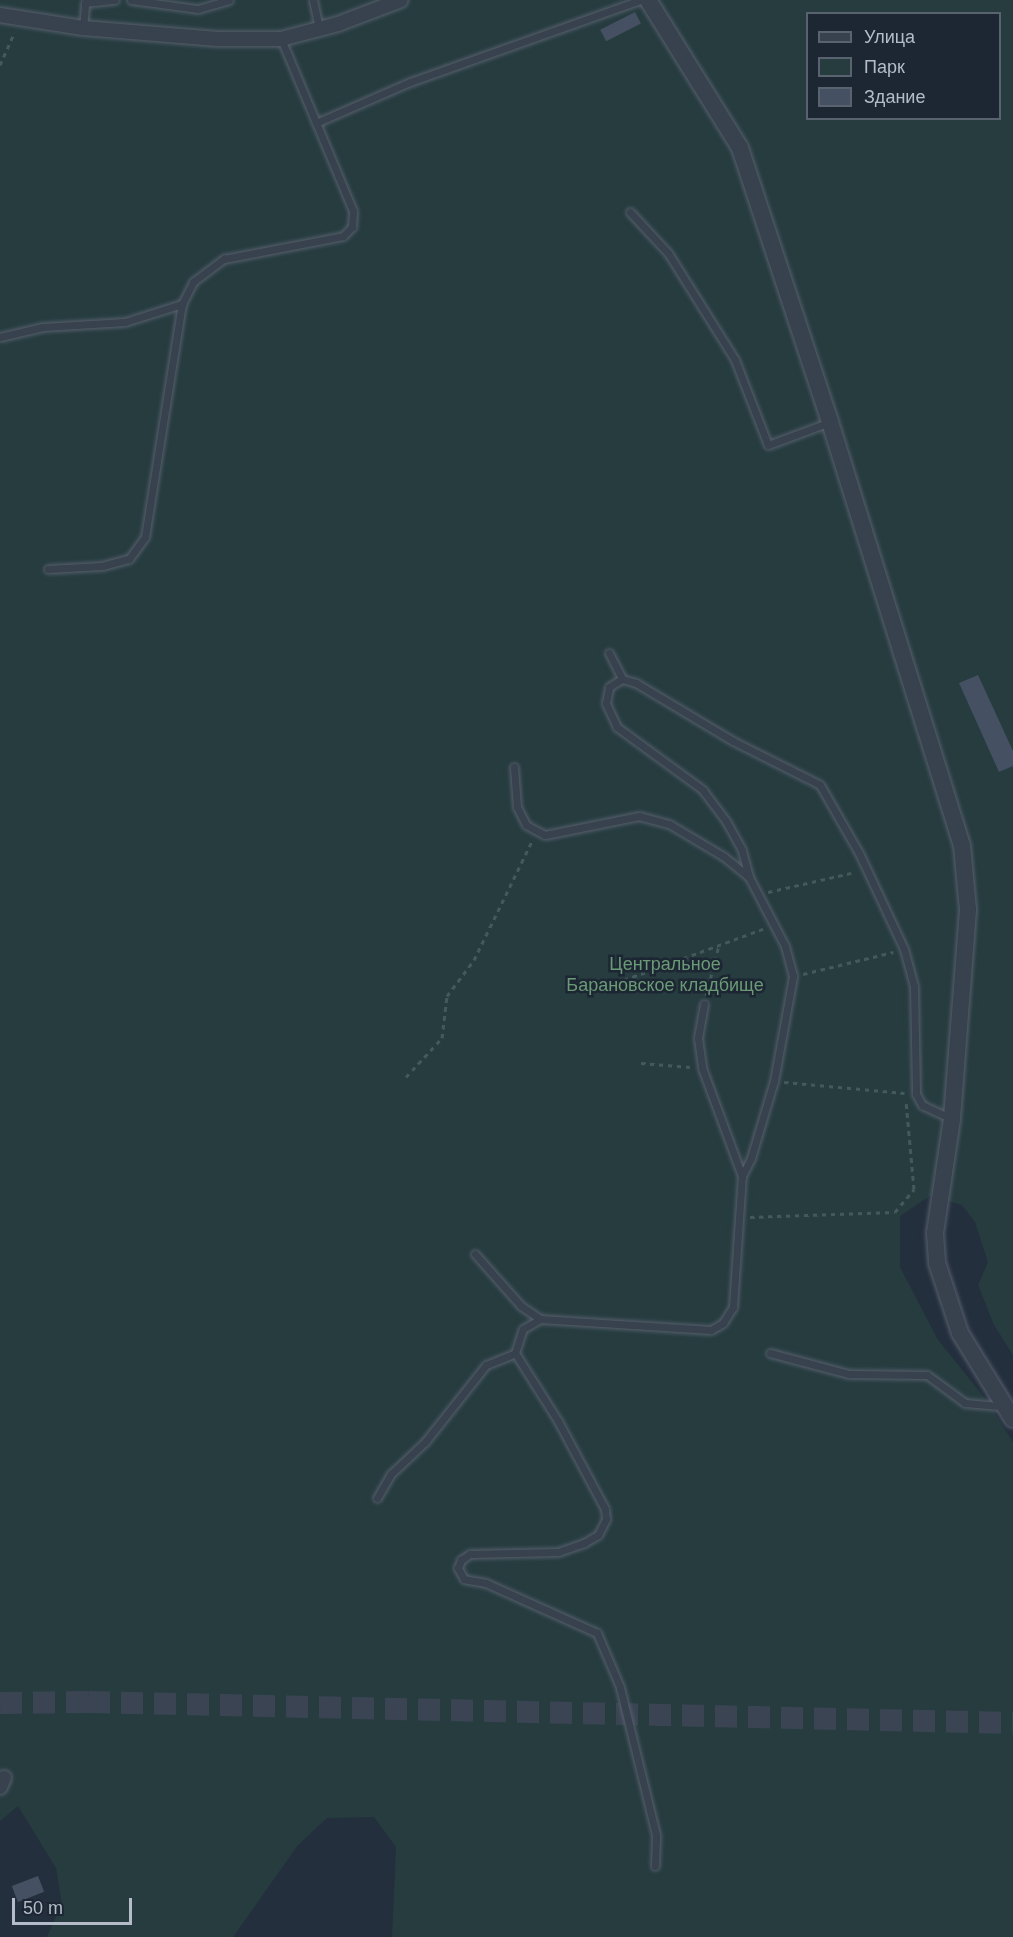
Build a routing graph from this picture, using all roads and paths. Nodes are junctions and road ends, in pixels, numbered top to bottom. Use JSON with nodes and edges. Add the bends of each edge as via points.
{"nodes":[{"id":1,"x":115,"y":0,"type":"edge"},
{"id":2,"x":131,"y":0,"type":"edge"},
{"id":3,"x":229,"y":0,"type":"edge"},
{"id":4,"x":312,"y":0,"type":"edge"},
{"id":5,"x":401,"y":0,"type":"edge"},
{"id":6,"x":640,"y":0,"type":"edge"},
{"id":7,"x":648,"y":0,"type":"edge"},
{"id":8,"x":0,"y":15,"type":"edge"},
{"id":9,"x":21,"y":19,"type":"junction"},
{"id":10,"x":82,"y":28,"type":"junction"},
{"id":11,"x":319,"y":29,"type":"junction"},
{"id":12,"x":281,"y":39,"type":"junction"},
{"id":13,"x":0,"y":66,"type":"edge"},
{"id":14,"x":316,"y":123,"type":"junction"},
{"id":15,"x":630,"y":212,"type":"dead end"},
{"id":16,"x":182,"y":304,"type":"junction"},
{"id":17,"x":0,"y":336,"type":"edge"},
{"id":18,"x":830,"y":422,"type":"junction"},
{"id":19,"x":48,"y":569,"type":"dead end"},
{"id":20,"x":609,"y":653,"type":"dead end"},
{"id":21,"x":622,"y":679,"type":"junction"},
{"id":22,"x":514,"y":766,"type":"dead end"},
{"id":23,"x":537,"y":831,"type":"junction"},
{"id":24,"x":867,"y":870,"type":"junction"},
{"id":25,"x":749,"y":877,"type":"junction"},
{"id":26,"x":761,"y":894,"type":"junction"},
{"id":27,"x":775,"y":924,"type":"junction"},
{"id":28,"x":719,"y":945,"type":"junction"},
{"id":29,"x":904,"y":949,"type":"junction"},
{"id":30,"x":793,"y":976,"type":"junction"},
{"id":31,"x":624,"y":980,"type":"dead end"},
{"id":32,"x":704,"y":1004,"type":"joint"},
{"id":33,"x":641,"y":1063,"type":"dead end"},
{"id":34,"x":702,"y":1068,"type":"junction"},
{"id":35,"x":406,"y":1077,"type":"dead end"},
{"id":36,"x":774,"y":1081,"type":"junction"},
{"id":37,"x":905,"y":1093,"type":"junction"},
{"id":38,"x":916,"y":1094,"type":"junction"},
{"id":39,"x":952,"y":1119,"type":"junction"},
{"id":40,"x":742,"y":1176,"type":"junction"},
{"id":41,"x":738,"y":1218,"type":"junction"},
{"id":42,"x":475,"y":1254,"type":"dead end"},
{"id":43,"x":540,"y":1319,"type":"junction"},
{"id":44,"x":515,"y":1353,"type":"junction"},
{"id":45,"x":770,"y":1353,"type":"dead end"},
{"id":46,"x":1010,"y":1411,"type":"edge"},
{"id":47,"x":377,"y":1498,"type":"dead end"},
{"id":48,"x":655,"y":1866,"type":"dead end"}],
"edges":[{"from":1,"to":10,"type":"lane","via":[[86,3]]},
{"from":2,"to":3,"type":"lane","via":[[198,9]]},
{"from":4,"to":11,"type":"lane"},
{"from":5,"to":11,"type":"street"},
{"from":6,"to":14,"type":"lane","via":[[442,70]]},
{"from":7,"to":18,"type":"street","via":[[740,148]]},
{"from":8,"to":9,"type":"street"},
{"from":9,"to":10,"type":"street"},
{"from":9,"to":13,"type":"path"},
{"from":10,"to":12,"type":"street","via":[[218,39]]},
{"from":11,"to":12,"type":"street"},
{"from":12,"to":14,"type":"lane"},
{"from":14,"to":16,"type":"lane","via":[[353,211],[352,227],[343,236],[224,260],[193,282]]},
{"from":15,"to":18,"type":"lane","via":[[668,253],[735,360],[768,445]]},
{"from":16,"to":17,"type":"lane","via":[[125,322],[43,327]]},
{"from":16,"to":19,"type":"lane","via":[[145,537],[129,559],[102,566]]},
{"from":18,"to":39,"type":"street","via":[[963,852],[968,910]]},
{"from":20,"to":21,"type":"lane"},
{"from":21,"to":24,"type":"lane","via":[[636,683],[733,741],[820,785]]},
{"from":21,"to":25,"type":"lane","via":[[609,687],[606,703],[617,727],[703,790],[742,850]]},
{"from":22,"to":23,"type":"lane","via":[[517,807],[526,825]]},
{"from":23,"to":25,"type":"lane","via":[[545,835],[639,816],[669,824],[723,856]]},
{"from":23,"to":35,"type":"path","via":[[474,960],[447,996],[442,1038]]},
{"from":24,"to":26,"type":"path"},
{"from":24,"to":29,"type":"lane"},
{"from":25,"to":26,"type":"lane"},
{"from":26,"to":27,"type":"lane"},
{"from":27,"to":28,"type":"path"},
{"from":27,"to":30,"type":"lane"},
{"from":28,"to":31,"type":"path"},
{"from":28,"to":32,"type":"path"},
{"from":29,"to":30,"type":"path"},
{"from":29,"to":38,"type":"lane","via":[[914,986]]},
{"from":30,"to":36,"type":"lane"},
{"from":32,"to":34,"type":"lane","via":[[698,1038]]},
{"from":33,"to":34,"type":"path"},
{"from":34,"to":40,"type":"lane"},
{"from":36,"to":37,"type":"path"},
{"from":36,"to":40,"type":"lane","via":[[752,1158]]},
{"from":37,"to":38,"type":"path"},
{"from":37,"to":41,"type":"path","via":[[914,1189],[895,1212]]},
{"from":38,"to":39,"type":"lane","via":[[922,1105]]},
{"from":39,"to":46,"type":"street","via":[[935,1233],[937,1263],[944,1295],[960,1334]]},
{"from":40,"to":41,"type":"lane"},
{"from":41,"to":43,"type":"lane","via":[[733,1307],[723,1323],[711,1330]]},
{"from":42,"to":43,"type":"lane","via":[[521,1306]]},
{"from":43,"to":44,"type":"lane","via":[[523,1329]]},
{"from":44,"to":47,"type":"lane","via":[[486,1365],[425,1442],[391,1474]]},
{"from":44,"to":48,"type":"lane","via":[[558,1421],[605,1509],[606,1519],[598,1534],[558,1552],[470,1554],[460,1560],[458,1568],[464,1579],[486,1583],[597,1633],[623,1699],[656,1835]]},
{"from":45,"to":46,"type":"lane","via":[[849,1374],[927,1376],[965,1403]]}]}
